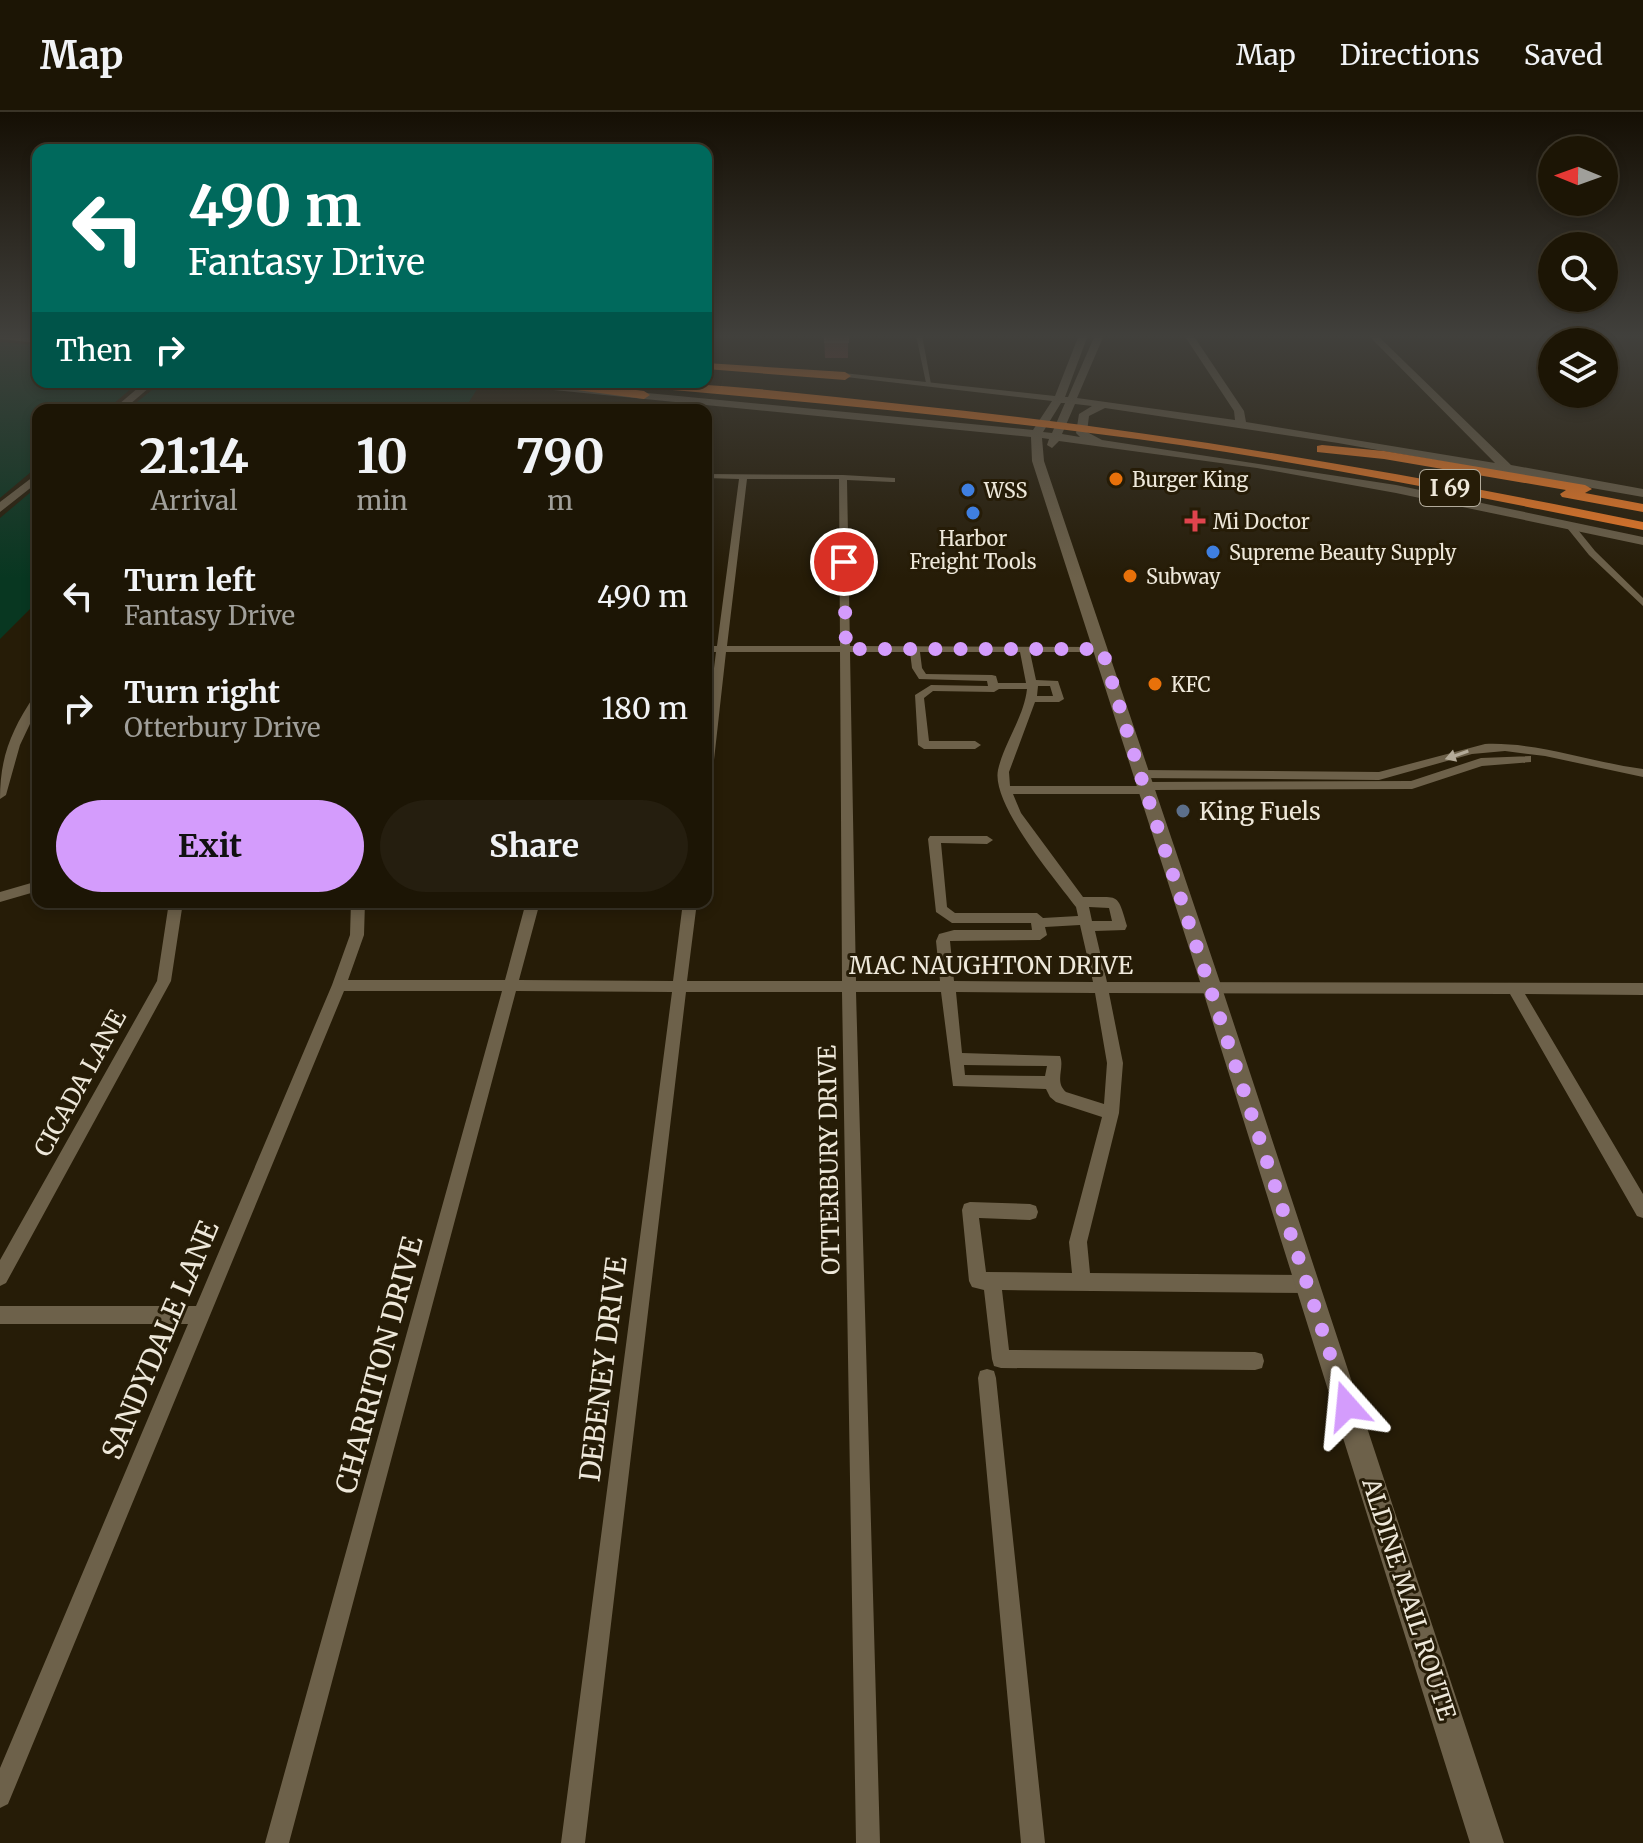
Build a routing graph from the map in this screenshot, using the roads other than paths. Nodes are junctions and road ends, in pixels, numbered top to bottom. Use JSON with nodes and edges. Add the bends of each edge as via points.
{"nodes":[{"id":1,"x":832,"y":416,"type":"edge"},
{"id":2,"x":1029,"y":416,"type":"edge"},
{"id":3,"x":1048,"y":416,"type":"edge"},
{"id":4,"x":1066,"y":416,"type":"edge"},
{"id":5,"x":1067,"y":416,"type":"edge"},
{"id":6,"x":1094,"y":416,"type":"edge"},
{"id":7,"x":1240,"y":416,"type":"edge"},
{"id":8,"x":1454,"y":416,"type":"edge"},
{"id":9,"x":1241,"y":423,"type":"junction"},
{"id":10,"x":1105,"y":424,"type":"junction"},
{"id":11,"x":1014,"y":432,"type":"junction"},
{"id":12,"x":1036,"y":434,"type":"junction"},
{"id":13,"x":1055,"y":436,"type":"junction"},
{"id":14,"x":1322,"y":449,"type":"junction"},
{"id":15,"x":1049,"y":452,"type":"junction"},
{"id":16,"x":1256,"y":453,"type":"junction"},
{"id":17,"x":1506,"y":467,"type":"junction"},
{"id":18,"x":712,"y":476,"type":"edge"},
{"id":19,"x":743,"y":476,"type":"junction"},
{"id":20,"x":843,"y":477,"type":"junction"},
{"id":21,"x":892,"y":480,"type":"dead end"},
{"id":22,"x":32,"y":481,"type":"edge"},
{"id":23,"x":1050,"y":488,"type":"junction"},
{"id":24,"x":1643,"y":496,"type":"edge"},
{"id":25,"x":0,"y":508,"type":"edge"},
{"id":26,"x":1643,"y":508,"type":"edge"},
{"id":27,"x":1643,"y":516,"type":"edge"},
{"id":28,"x":1643,"y":526,"type":"edge"},
{"id":29,"x":1571,"y":527,"type":"junction"},
{"id":30,"x":1643,"y":538,"type":"edge"},
{"id":31,"x":1643,"y":603,"type":"edge"},
{"id":32,"x":712,"y":649,"type":"edge"},
{"id":33,"x":723,"y":649,"type":"junction"},
{"id":34,"x":846,"y":649,"type":"junction"},
{"id":35,"x":915,"y":649,"type":"junction"},
{"id":36,"x":1024,"y":649,"type":"junction"},
{"id":37,"x":1102,"y":649,"type":"junction"},
{"id":38,"x":930,"y":683,"type":"junction"},
{"id":39,"x":1032,"y":689,"type":"junction"},
{"id":40,"x":32,"y":707,"type":"edge"},
{"id":41,"x":712,"y":732,"type":"edge"},
{"id":42,"x":975,"y":745,"type":"dead end"},
{"id":43,"x":1508,"y":752,"type":"junction"},
{"id":44,"x":1643,"y":773,"type":"edge"},
{"id":45,"x":1643,"y":783,"type":"edge"},
{"id":46,"x":1144,"y":787,"type":"junction"},
{"id":47,"x":1005,"y":790,"type":"junction"},
{"id":48,"x":0,"y":795,"type":"edge"},
{"id":49,"x":987,"y":840,"type":"dead end"},
{"id":50,"x":32,"y":888,"type":"edge"},
{"id":51,"x":0,"y":897,"type":"edge"},
{"id":52,"x":1080,"y":902,"type":"junction"},
{"id":53,"x":175,"y":908,"type":"edge"},
{"id":54,"x":358,"y":908,"type":"edge"},
{"id":55,"x":531,"y":908,"type":"edge"},
{"id":56,"x":689,"y":908,"type":"edge"},
{"id":57,"x":952,"y":918,"type":"junction"},
{"id":58,"x":1038,"y":923,"type":"junction"},
{"id":59,"x":1087,"y":923,"type":"junction"},
{"id":60,"x":954,"y":935,"type":"junction"},
{"id":61,"x":339,"y":985,"type":"junction"},
{"id":62,"x":511,"y":985,"type":"junction"},
{"id":63,"x":678,"y":986,"type":"junction"},
{"id":64,"x":849,"y":986,"type":"junction"},
{"id":65,"x":948,"y":986,"type":"junction"},
{"id":66,"x":1101,"y":987,"type":"junction"},
{"id":67,"x":1212,"y":988,"type":"junction"},
{"id":68,"x":1514,"y":988,"type":"junction"},
{"id":69,"x":1643,"y":989,"type":"edge"},
{"id":70,"x":956,"y":1059,"type":"junction"},
{"id":71,"x":1052,"y":1083,"type":"junction"},
{"id":72,"x":1111,"y":1113,"type":"junction"},
{"id":73,"x":1643,"y":1210,"type":"edge"},
{"id":74,"x":1030,"y":1212,"type":"dead end"},
{"id":75,"x":0,"y":1277,"type":"edge"},
{"id":76,"x":992,"y":1281,"type":"junction"},
{"id":77,"x":1082,"y":1283,"type":"junction"},
{"id":78,"x":1307,"y":1284,"type":"junction"},
{"id":79,"x":0,"y":1315,"type":"edge"},
{"id":80,"x":201,"y":1315,"type":"junction"},
{"id":81,"x":1255,"y":1361,"type":"dead end"},
{"id":82,"x":987,"y":1378,"type":"dead end"},
{"id":83,"x":0,"y":1796,"type":"edge"},
{"id":84,"x":277,"y":1843,"type":"edge"},
{"id":85,"x":573,"y":1843,"type":"edge"},
{"id":86,"x":868,"y":1843,"type":"edge"},
{"id":87,"x":1033,"y":1843,"type":"edge"},
{"id":88,"x":1487,"y":1843,"type":"edge"}],
"edges":[{"from":1,"to":11,"type":"main road"},
{"from":2,"to":11,"type":"main road"},
{"from":3,"to":12,"type":"main road"},
{"from":4,"to":13,"type":"main road","name":"ALDINE MAIL ROUTE"},
{"from":5,"to":10,"type":"highway","number":"I 69"},
{"from":6,"to":10,"type":"main road"},
{"from":7,"to":9,"type":"main road"},
{"from":8,"to":17,"type":"main road"},
{"from":9,"to":10,"type":"main road"},
{"from":9,"to":17,"type":"main road"},
{"from":10,"to":13,"type":"main road"},
{"from":10,"to":14,"type":"highway","number":"I 69"},
{"from":10,"to":15,"type":"main road"},
{"from":10,"to":16,"type":"highway","number":"I 69"},
{"from":10,"to":27,"type":"highway","number":"I 69"},
{"from":10,"to":29,"type":"main road"},
{"from":11,"to":12,"type":"main road"},
{"from":12,"to":13,"type":"main road"},
{"from":12,"to":23,"type":"main road","name":"ALDINE MAIL ROUTE","via":[[1038,461]]},
{"from":13,"to":15,"type":"main road","name":"ALDINE MAIL ROUTE"},
{"from":14,"to":24,"type":"highway"},
{"from":14,"to":26,"type":"highway","number":"I 69"},
{"from":15,"to":23,"type":"main road","name":"ALDINE MAIL ROUTE"},
{"from":16,"to":28,"type":"highway","number":"I 69"},
{"from":16,"to":30,"type":"highway"},
{"from":17,"to":24,"type":"main road"},
{"from":18,"to":19,"type":"street"},
{"from":19,"to":20,"type":"street"},
{"from":19,"to":33,"type":"street"},
{"from":20,"to":21,"type":"street"},
{"from":20,"to":34,"type":"street","name":"OTTERBURY DRIVE"},
{"from":22,"to":25,"type":"main road"},
{"from":23,"to":37,"type":"main road","name":"ALDINE MAIL ROUTE"},
{"from":29,"to":30,"type":"main road"},
{"from":29,"to":31,"type":"street"},
{"from":32,"to":33,"type":"street"},
{"from":33,"to":34,"type":"street"},
{"from":33,"to":41,"type":"street"},
{"from":34,"to":35,"type":"street"},
{"from":34,"to":64,"type":"street","name":"OTTERBURY DRIVE"},
{"from":35,"to":36,"type":"street"},
{"from":35,"to":38,"type":"street","via":[[918,672]]},
{"from":36,"to":37,"type":"street"},
{"from":36,"to":39,"type":"street"},
{"from":37,"to":46,"type":"main road","name":"ALDINE MAIL ROUTE"},
{"from":38,"to":39,"type":"street"},
{"from":38,"to":42,"type":"street","via":[[919,697],[924,745]]},
{"from":39,"to":47,"type":"street","via":[[1003,772]]},
{"from":40,"to":48,"type":"street","via":[[7,763]]},
{"from":43,"to":44,"type":"street"},
{"from":43,"to":45,"type":"street"},
{"from":43,"to":46,"type":"street","via":[[1435,780]]},
{"from":46,"to":47,"type":"street","via":[[1108,799],[1102,790]]},
{"from":46,"to":67,"type":"main road","name":"ALDINE MAIL ROUTE"},
{"from":47,"to":52,"type":"street","via":[[1015,814]]},
{"from":49,"to":57,"type":"street","via":[[934,839],[941,909]]},
{"from":50,"to":51,"type":"street"},
{"from":52,"to":59,"type":"street"},
{"from":52,"to":59,"type":"street","via":[[1114,903],[1120,926]]},
{"from":53,"to":75,"type":"street","name":"CICADA LANE","via":[[164,981]]},
{"from":54,"to":61,"type":"street","name":"SANDYDALE LANE","via":[[357,935]]},
{"from":55,"to":62,"type":"street","name":"CHARRITON DRIVE"},
{"from":56,"to":63,"type":"street","name":"DEBENEY DRIVE"},
{"from":57,"to":58,"type":"street","via":[[1037,918]]},
{"from":57,"to":60,"type":"street"},
{"from":58,"to":59,"type":"street"},
{"from":58,"to":60,"type":"street","via":[[1040,935]]},
{"from":59,"to":66,"type":"street"},
{"from":60,"to":65,"type":"street","via":[[943,941]]},
{"from":61,"to":62,"type":"street","name":"MAC NAUGHTON DRIVE"},
{"from":61,"to":80,"type":"street","name":"SANDYDALE LANE"},
{"from":62,"to":63,"type":"street","name":"MAC NAUGHTON DRIVE"},
{"from":62,"to":84,"type":"street","name":"CHARRITON DRIVE"},
{"from":63,"to":64,"type":"street","name":"MAC NAUGHTON DRIVE"},
{"from":63,"to":85,"type":"street","name":"DEBENEY DRIVE"},
{"from":64,"to":65,"type":"street","name":"MAC NAUGHTON DRIVE"},
{"from":64,"to":86,"type":"street","name":"OTTERBURY DRIVE"},
{"from":65,"to":66,"type":"street","name":"MAC NAUGHTON DRIVE"},
{"from":65,"to":70,"type":"street"},
{"from":66,"to":67,"type":"street","name":"MAC NAUGHTON DRIVE"},
{"from":66,"to":72,"type":"street","via":[[1115,1063]]},
{"from":67,"to":68,"type":"street","name":"MAC NAUGHTON DRIVE"},
{"from":67,"to":78,"type":"main road","name":"ALDINE MAIL ROUTE"},
{"from":68,"to":69,"type":"street","name":"MAC NAUGHTON DRIVE"},
{"from":68,"to":73,"type":"street"},
{"from":70,"to":71,"type":"street","via":[[958,1081]]},
{"from":70,"to":71,"type":"street","via":[[1055,1060]]},
{"from":71,"to":72,"type":"street","via":[[1061,1097]]},
{"from":72,"to":77,"type":"street","via":[[1078,1242]]},
{"from":74,"to":76,"type":"street","via":[[970,1210],[978,1281]]},
{"from":76,"to":77,"type":"street"},
{"from":76,"to":81,"type":"street","via":[[1001,1359]]},
{"from":77,"to":78,"type":"street"},
{"from":78,"to":88,"type":"main road","name":"ALDINE MAIL ROUTE"},
{"from":79,"to":80,"type":"street"},
{"from":80,"to":83,"type":"street","name":"SANDYDALE LANE"},
{"from":82,"to":87,"type":"street"}]}
